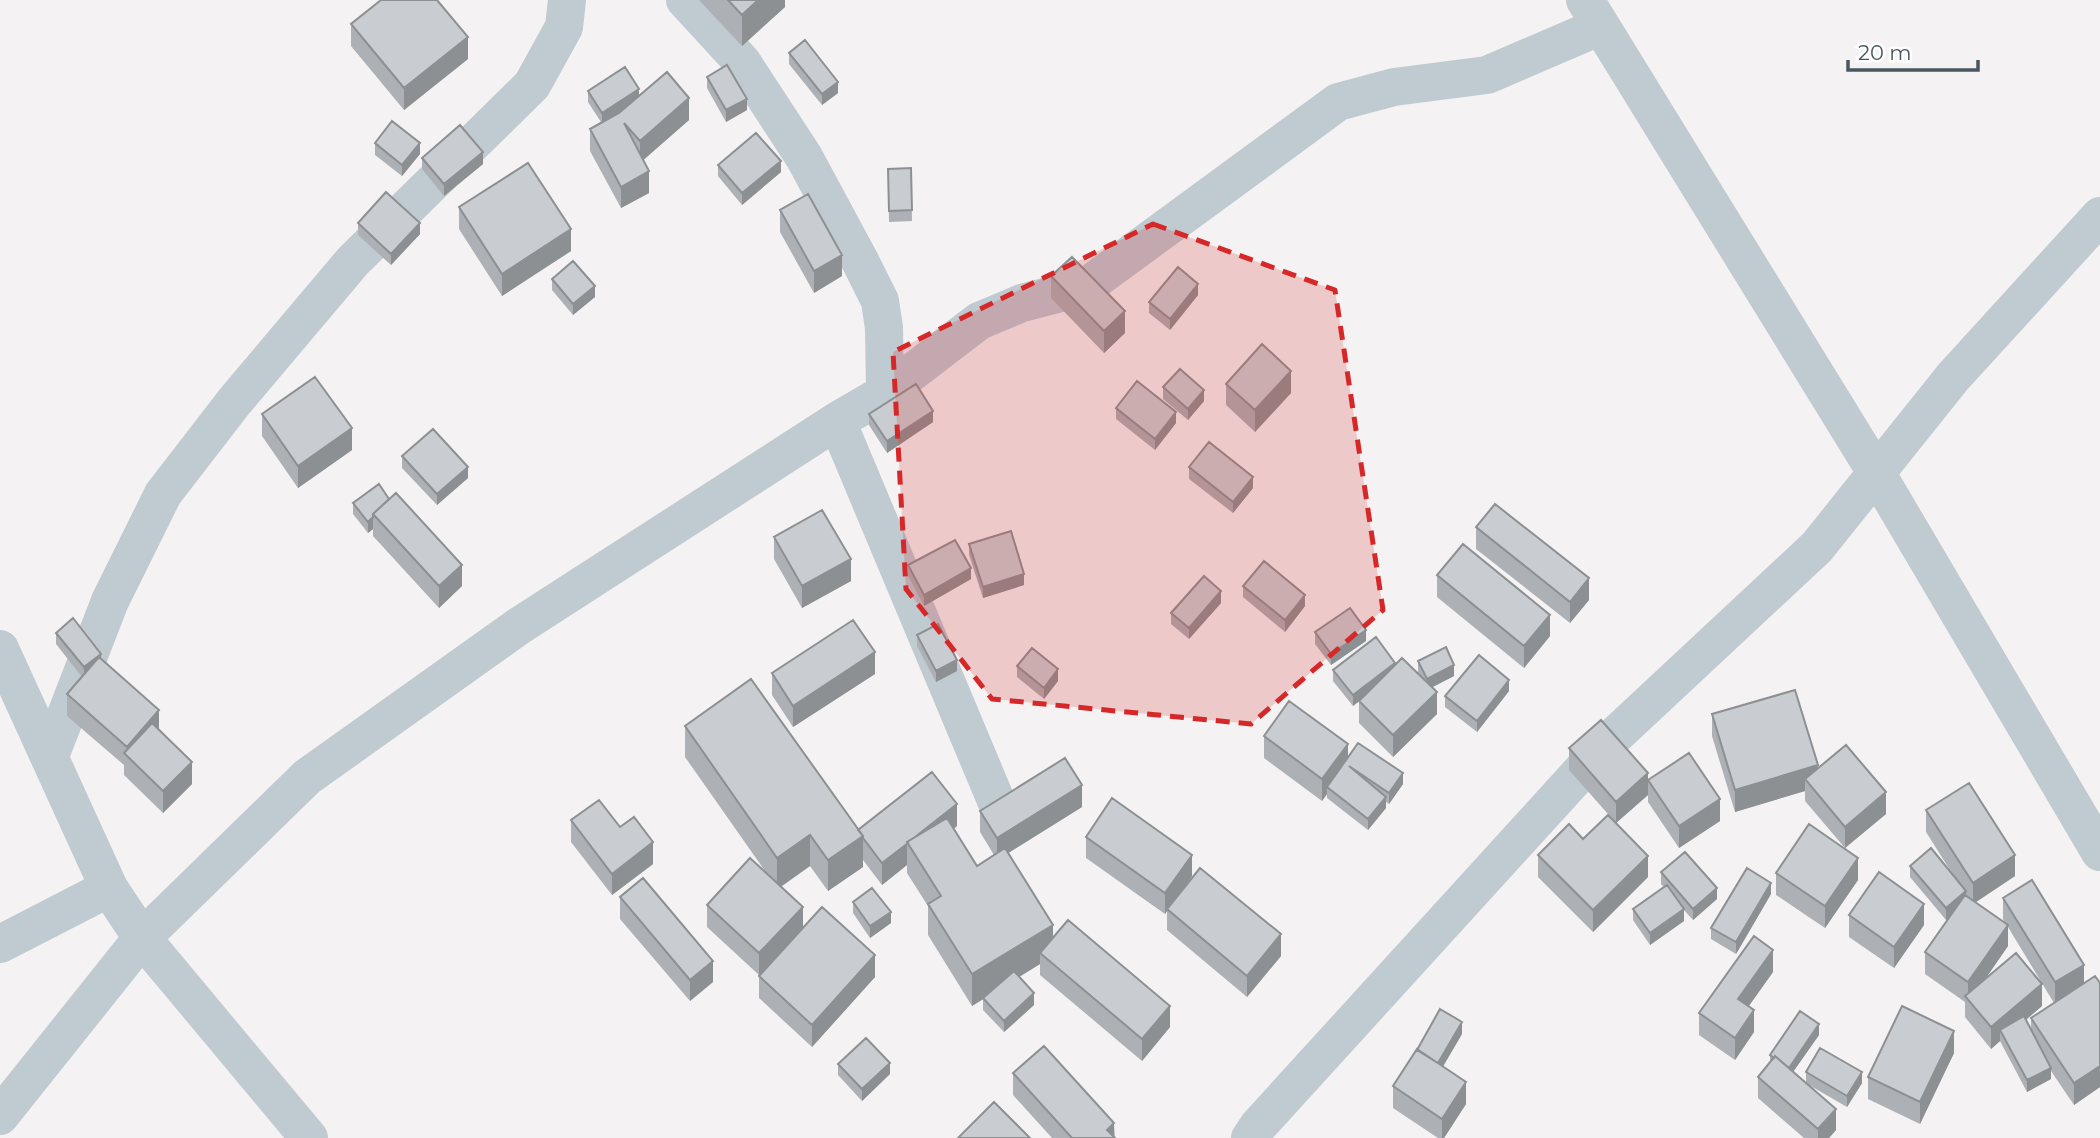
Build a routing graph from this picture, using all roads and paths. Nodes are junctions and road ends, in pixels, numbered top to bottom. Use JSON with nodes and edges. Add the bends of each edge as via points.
{"nodes":[{"id":1,"x":567,"y":0,"type":"edge"},
{"id":2,"x":685,"y":0,"type":"edge"},
{"id":3,"x":1593,"y":13,"type":"edge"},
{"id":4,"x":2100,"y":216,"type":"edge"},
{"id":5,"x":885,"y":393,"type":"junction"},
{"id":6,"x":837,"y":421,"type":"junction"},
{"id":7,"x":1877,"y":474,"type":"junction"},
{"id":8,"x":0,"y":649,"type":"edge"},
{"id":9,"x":50,"y":756,"type":"junction"},
{"id":10,"x":1005,"y":822,"type":"edge"},
{"id":11,"x":2100,"y":852,"type":"edge"},
{"id":12,"x":108,"y":888,"type":"junction"},
{"id":13,"x":142,"y":937,"type":"junction"},
{"id":14,"x":0,"y":944,"type":"edge"},
{"id":15,"x":0,"y":1116,"type":"edge"},
{"id":16,"x":309,"y":1138,"type":"edge"},
{"id":17,"x":1250,"y":1138,"type":"edge"}],
"edges":[{"from":1,"to":9,"type":"street","via":[[564,27],[532,85],[353,261],[233,402],[163,494],[110,601]]},
{"from":2,"to":5,"type":"street","via":[[742,62],[804,157],[860,261],[880,301]]},
{"from":3,"to":5,"type":"street","via":[[1487,75],[1394,87],[1338,102],[1087,286],[1022,303],[979,321]]},
{"from":3,"to":7,"type":"street"},
{"from":4,"to":7,"type":"street","via":[[1953,377]]},
{"from":5,"to":6,"type":"street"},
{"from":6,"to":10,"type":"street"},
{"from":6,"to":13,"type":"street","via":[[519,626],[307,777]]},
{"from":7,"to":11,"type":"street"},
{"from":7,"to":17,"type":"street","via":[[1817,547],[1606,743]]},
{"from":8,"to":9,"type":"street"},
{"from":9,"to":12,"type":"street"},
{"from":12,"to":13,"type":"street"},
{"from":12,"to":14,"type":"street"},
{"from":13,"to":15,"type":"street"},
{"from":13,"to":16,"type":"street"}]}
